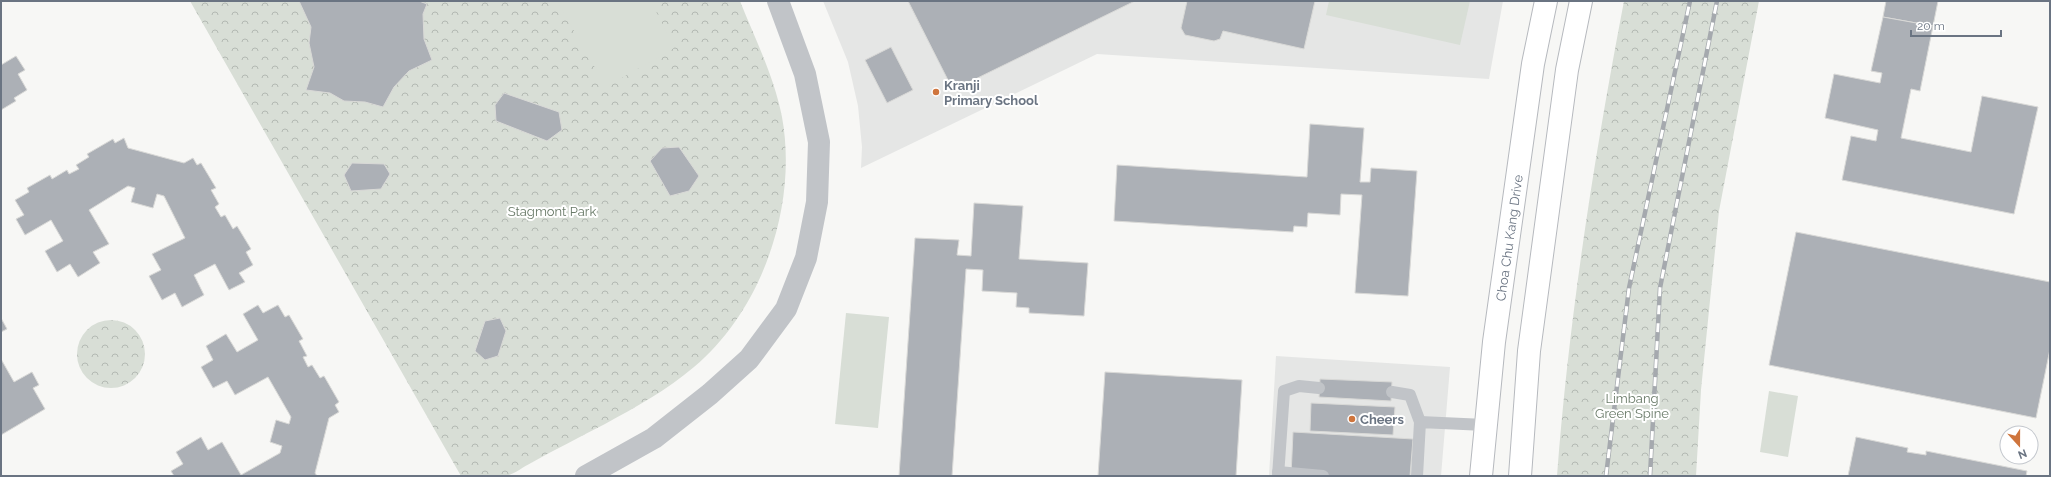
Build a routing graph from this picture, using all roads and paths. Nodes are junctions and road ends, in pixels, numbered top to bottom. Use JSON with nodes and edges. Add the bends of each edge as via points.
{"nodes":[{"id":1,"x":778,"y":1,"type":"edge"},
{"id":2,"x":1546,"y":1,"type":"edge"},
{"id":3,"x":1581,"y":1,"type":"edge"},
{"id":4,"x":1319,"y":388,"type":"dead end"},
{"id":5,"x":1392,"y":392,"type":"dead end"},
{"id":6,"x":1420,"y":422,"type":"junction"},
{"id":7,"x":1485,"y":425,"type":"junction"},
{"id":8,"x":1278,"y":474,"type":"edge"},
{"id":9,"x":586,"y":476,"type":"edge"},
{"id":10,"x":1323,"y":476,"type":"edge"},
{"id":11,"x":1416,"y":476,"type":"edge"},
{"id":12,"x":1481,"y":476,"type":"edge"},
{"id":13,"x":1520,"y":476,"type":"edge"}],
"edges":[{"from":1,"to":9,"type":"street","via":[[805,74],[819,142],[818,202],[806,258],[786,309],[749,359],[710,394],[654,438]]},
{"from":2,"to":7,"type":"main road","name":"Choa Chu Kang Drive","via":[[1533,64],[1494,342]]},
{"from":3,"to":13,"type":"main road","via":[[1567,70],[1529,351]]},
{"from":4,"to":8,"type":"lane","via":[[1298,386],[1284,391]]},
{"from":5,"to":6,"type":"lane","via":[[1410,395]]},
{"from":6,"to":7,"type":"lane"},
{"from":6,"to":11,"type":"lane"},
{"from":7,"to":12,"type":"main road","name":"Choa Chu Kang Drive"},
{"from":8,"to":10,"type":"lane"}]}
